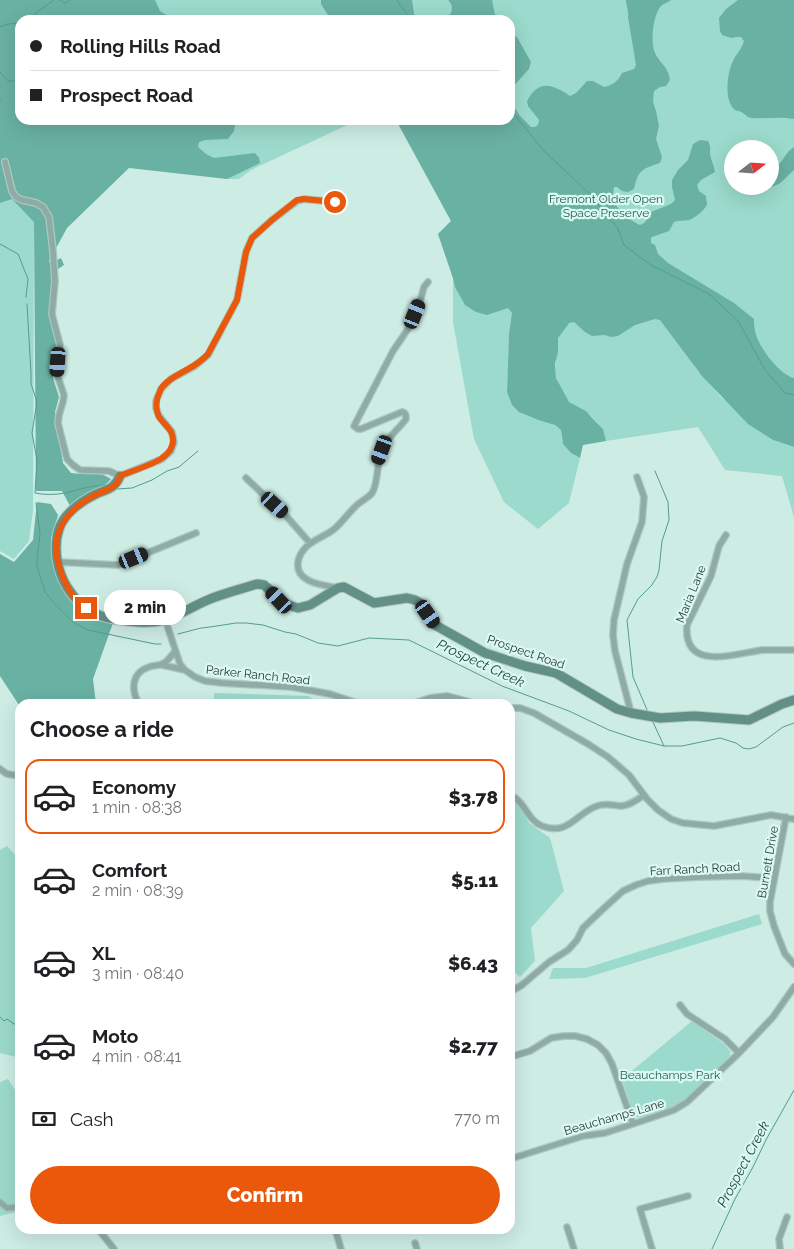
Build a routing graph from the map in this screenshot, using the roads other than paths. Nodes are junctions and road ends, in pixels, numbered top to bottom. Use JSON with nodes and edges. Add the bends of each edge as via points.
{"nodes":[{"id":1,"x":5,"y":162,"type":"dead end"},
{"id":2,"x":335,"y":202,"type":"dead end"},
{"id":3,"x":428,"y":282,"type":"dead end"},
{"id":4,"x":120,"y":476,"type":"junction"},
{"id":5,"x":636,"y":477,"type":"dead end"},
{"id":6,"x":246,"y":478,"type":"dead end"},
{"id":7,"x":196,"y":533,"type":"dead end"},
{"id":8,"x":726,"y":535,"type":"dead end"},
{"id":9,"x":310,"y":543,"type":"junction"},
{"id":10,"x":57,"y":562,"type":"junction"},
{"id":11,"x":338,"y":588,"type":"junction"},
{"id":12,"x":165,"y":620,"type":"junction"},
{"id":13,"x":794,"y":650,"type":"edge"},
{"id":14,"x":175,"y":651,"type":"junction"},
{"id":15,"x":162,"y":665,"type":"junction"},
{"id":16,"x":185,"y":670,"type":"junction"},
{"id":17,"x":136,"y":699,"type":"edge"},
{"id":18,"x":345,"y":699,"type":"edge"},
{"id":19,"x":427,"y":699,"type":"edge"},
{"id":20,"x":459,"y":699,"type":"edge"},
{"id":21,"x":794,"y":700,"type":"edge"},
{"id":22,"x":515,"y":708,"type":"edge"},
{"id":23,"x":631,"y":713,"type":"junction"},
{"id":24,"x":0,"y":769,"type":"edge"},
{"id":25,"x":15,"y":775,"type":"edge"},
{"id":26,"x":644,"y":795,"type":"junction"},
{"id":27,"x":515,"y":798,"type":"edge"},
{"id":28,"x":786,"y":818,"type":"junction"},
{"id":29,"x":794,"y":819,"type":"edge"},
{"id":30,"x":774,"y":878,"type":"junction"},
{"id":31,"x":794,"y":964,"type":"edge"},
{"id":32,"x":794,"y":987,"type":"edge"},
{"id":33,"x":515,"y":989,"type":"edge"},
{"id":34,"x":680,"y":1005,"type":"dead end"},
{"id":35,"x":739,"y":1053,"type":"junction"},
{"id":36,"x":515,"y":1056,"type":"edge"},
{"id":37,"x":633,"y":1124,"type":"junction"},
{"id":38,"x":515,"y":1157,"type":"edge"},
{"id":39,"x":688,"y":1196,"type":"dead end"},
{"id":40,"x":0,"y":1202,"type":"edge"},
{"id":41,"x":15,"y":1207,"type":"edge"},
{"id":42,"x":787,"y":1217,"type":"dead end"},
{"id":43,"x":567,"y":1227,"type":"dead end"},
{"id":44,"x":103,"y":1234,"type":"edge"},
{"id":45,"x":336,"y":1234,"type":"edge"},
{"id":46,"x":114,"y":1249,"type":"edge"},
{"id":47,"x":341,"y":1249,"type":"edge"},
{"id":48,"x":574,"y":1249,"type":"edge"},
{"id":49,"x":652,"y":1249,"type":"edge"},
{"id":50,"x":780,"y":1249,"type":"edge"}],
"edges":[{"from":1,"to":4,"type":"street","via":[[16,197],[43,207],[49,217],[55,281],[52,314],[60,345],[57,374],[64,396],[58,423],[67,459],[80,470],[110,471]]},
{"from":2,"to":4,"type":"street","via":[[297,200],[252,238],[246,252],[237,300],[208,354],[160,389],[156,408],[172,432],[174,442],[170,451],[162,459]]},
{"from":3,"to":9,"type":"street","via":[[408,329],[354,426],[361,429],[405,413],[406,419],[386,441],[378,459],[376,486],[334,530]]},
{"from":4,"to":10,"type":"street","via":[[111,488],[74,508],[62,522],[56,539]]},
{"from":5,"to":23,"type":"street","via":[[644,498],[642,522],[627,564],[613,635]]},
{"from":6,"to":9,"type":"street"},
{"from":7,"to":10,"type":"street","via":[[118,565]]},
{"from":8,"to":13,"type":"street","name":"Maria Lane","via":[[719,546],[711,576],[687,625],[690,645],[704,656],[716,657],[762,650]]},
{"from":9,"to":11,"type":"street","via":[[300,554],[299,574],[317,584]]},
{"from":10,"to":12,"type":"street","via":[[63,581],[77,602],[94,614],[118,620]]},
{"from":11,"to":12,"type":"street","via":[[310,605],[298,608],[279,600],[257,584],[210,599]]},
{"from":11,"to":23,"type":"street","name":"Prospect Road","via":[[344,587],[374,603],[407,598],[416,600],[435,625],[485,653],[556,673],[617,709]]},
{"from":12,"to":14,"type":"street","name":"Parker Ranch Road"},
{"from":14,"to":15,"type":"street"},
{"from":14,"to":16,"type":"street","name":"Parker Ranch Road"},
{"from":15,"to":16,"type":"street","name":"Parker Ranch Road"},
{"from":15,"to":17,"type":"street","via":[[151,666],[137,675],[134,686]]},
{"from":16,"to":18,"type":"street","name":"Parker Ranch Road","via":[[205,681],[292,687]]},
{"from":19,"to":20,"type":"street","via":[[447,696]]},
{"from":21,"to":23,"type":"street","name":"Prospect Road","via":[[749,720],[694,716],[660,718]]},
{"from":22,"to":26,"type":"street","via":[[534,713],[608,757],[629,775]]},
{"from":24,"to":25,"type":"street"},
{"from":26,"to":27,"type":"street","via":[[631,804],[591,808],[569,825],[554,829],[539,825]]},
{"from":26,"to":28,"type":"street","via":[[658,810],[683,823],[714,826],[770,815]]},
{"from":28,"to":29,"type":"street"},
{"from":28,"to":30,"type":"street","name":"Burnett Drive"},
{"from":30,"to":31,"type":"street","name":"Burnett Drive","via":[[770,912],[786,954]]},
{"from":30,"to":33,"type":"street","name":"Farr Ranch Road","via":[[699,877],[636,884],[596,915],[568,950]]},
{"from":32,"to":35,"type":"street","name":"Beauchamps Lane","via":[[773,1017]]},
{"from":34,"to":35,"type":"street","via":[[687,1014],[725,1039]]},
{"from":35,"to":37,"type":"street","name":"Beauchamps Lane","via":[[687,1102],[674,1110]]},
{"from":36,"to":37,"type":"street","via":[[530,1051],[551,1038],[564,1036],[587,1039],[598,1045],[612,1064]]},
{"from":37,"to":38,"type":"street","name":"Beauchamps Lane"},
{"from":39,"to":49,"type":"street","via":[[640,1209]]},
{"from":40,"to":41,"type":"street","via":[[7,1208]]},
{"from":42,"to":50,"type":"street","via":[[779,1240]]},
{"from":43,"to":48,"type":"street"},
{"from":44,"to":46,"type":"street"},
{"from":45,"to":47,"type":"street"}]}
